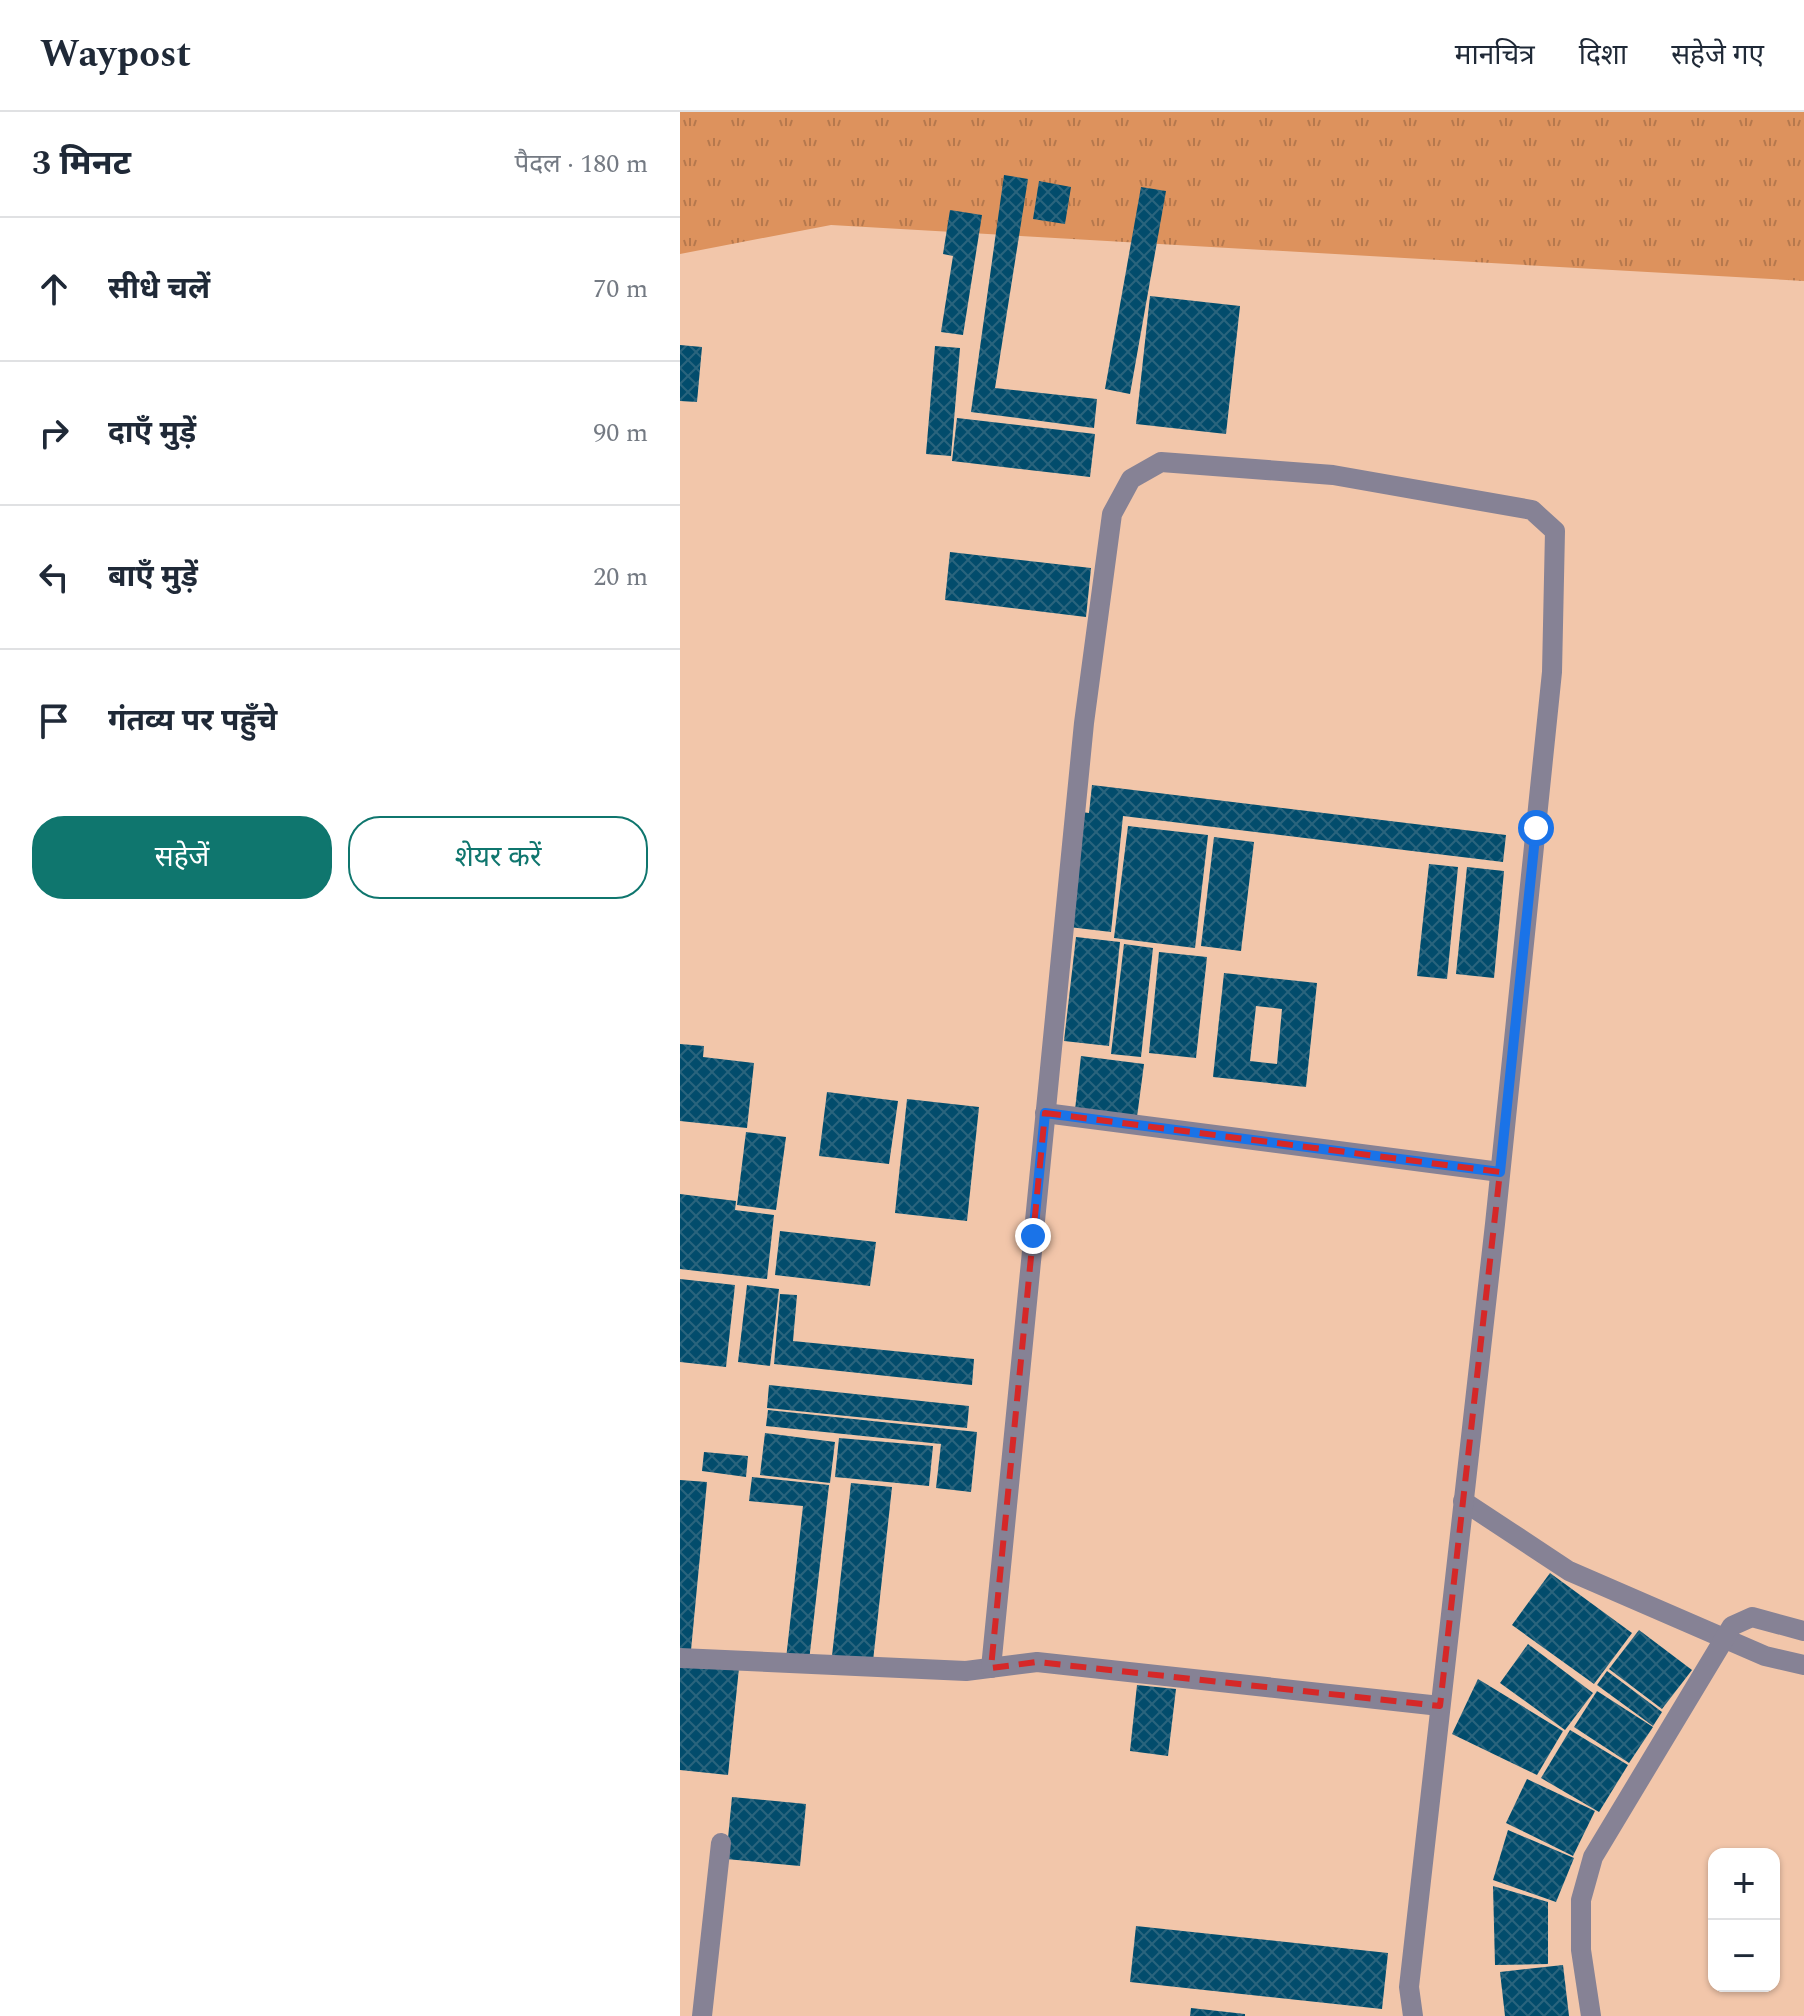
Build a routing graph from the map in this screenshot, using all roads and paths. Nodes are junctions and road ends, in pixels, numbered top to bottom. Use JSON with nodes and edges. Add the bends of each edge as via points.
{"nodes":[{"id":1,"x":1045,"y":1113,"type":"junction"},
{"id":2,"x":1500,"y":1172,"type":"junction"},
{"id":3,"x":1463,"y":1501,"type":"junction"},
{"id":4,"x":1804,"y":1631,"type":"edge"},
{"id":5,"x":1722,"y":1639,"type":"junction"},
{"id":6,"x":680,"y":1658,"type":"edge"},
{"id":7,"x":1804,"y":1665,"type":"edge"},
{"id":8,"x":991,"y":1668,"type":"junction"},
{"id":9,"x":1440,"y":1706,"type":"junction"},
{"id":10,"x":721,"y":1843,"type":"dead end"},
{"id":11,"x":702,"y":2016,"type":"edge"},
{"id":12,"x":1413,"y":2016,"type":"edge"},
{"id":13,"x":1591,"y":2016,"type":"edge"}],
"edges":[{"from":1,"to":2,"type":"street"},
{"from":1,"to":2,"type":"street","via":[[1084,723],[1112,514],[1131,479],[1161,462],[1333,475],[1532,510],[1555,531],[1552,672]]},
{"from":1,"to":8,"type":"street"},
{"from":2,"to":3,"type":"street"},
{"from":3,"to":5,"type":"street","via":[[1569,1571]]},
{"from":3,"to":9,"type":"street"},
{"from":4,"to":5,"type":"street","via":[[1752,1617],[1732,1626]]},
{"from":5,"to":7,"type":"street"},
{"from":5,"to":13,"type":"street","via":[[1593,1857],[1581,1900],[1581,1950]]},
{"from":6,"to":8,"type":"street"},
{"from":8,"to":9,"type":"street","via":[[1037,1662]]},
{"from":9,"to":12,"type":"street","via":[[1409,1987]]},
{"from":10,"to":11,"type":"street"}]}
